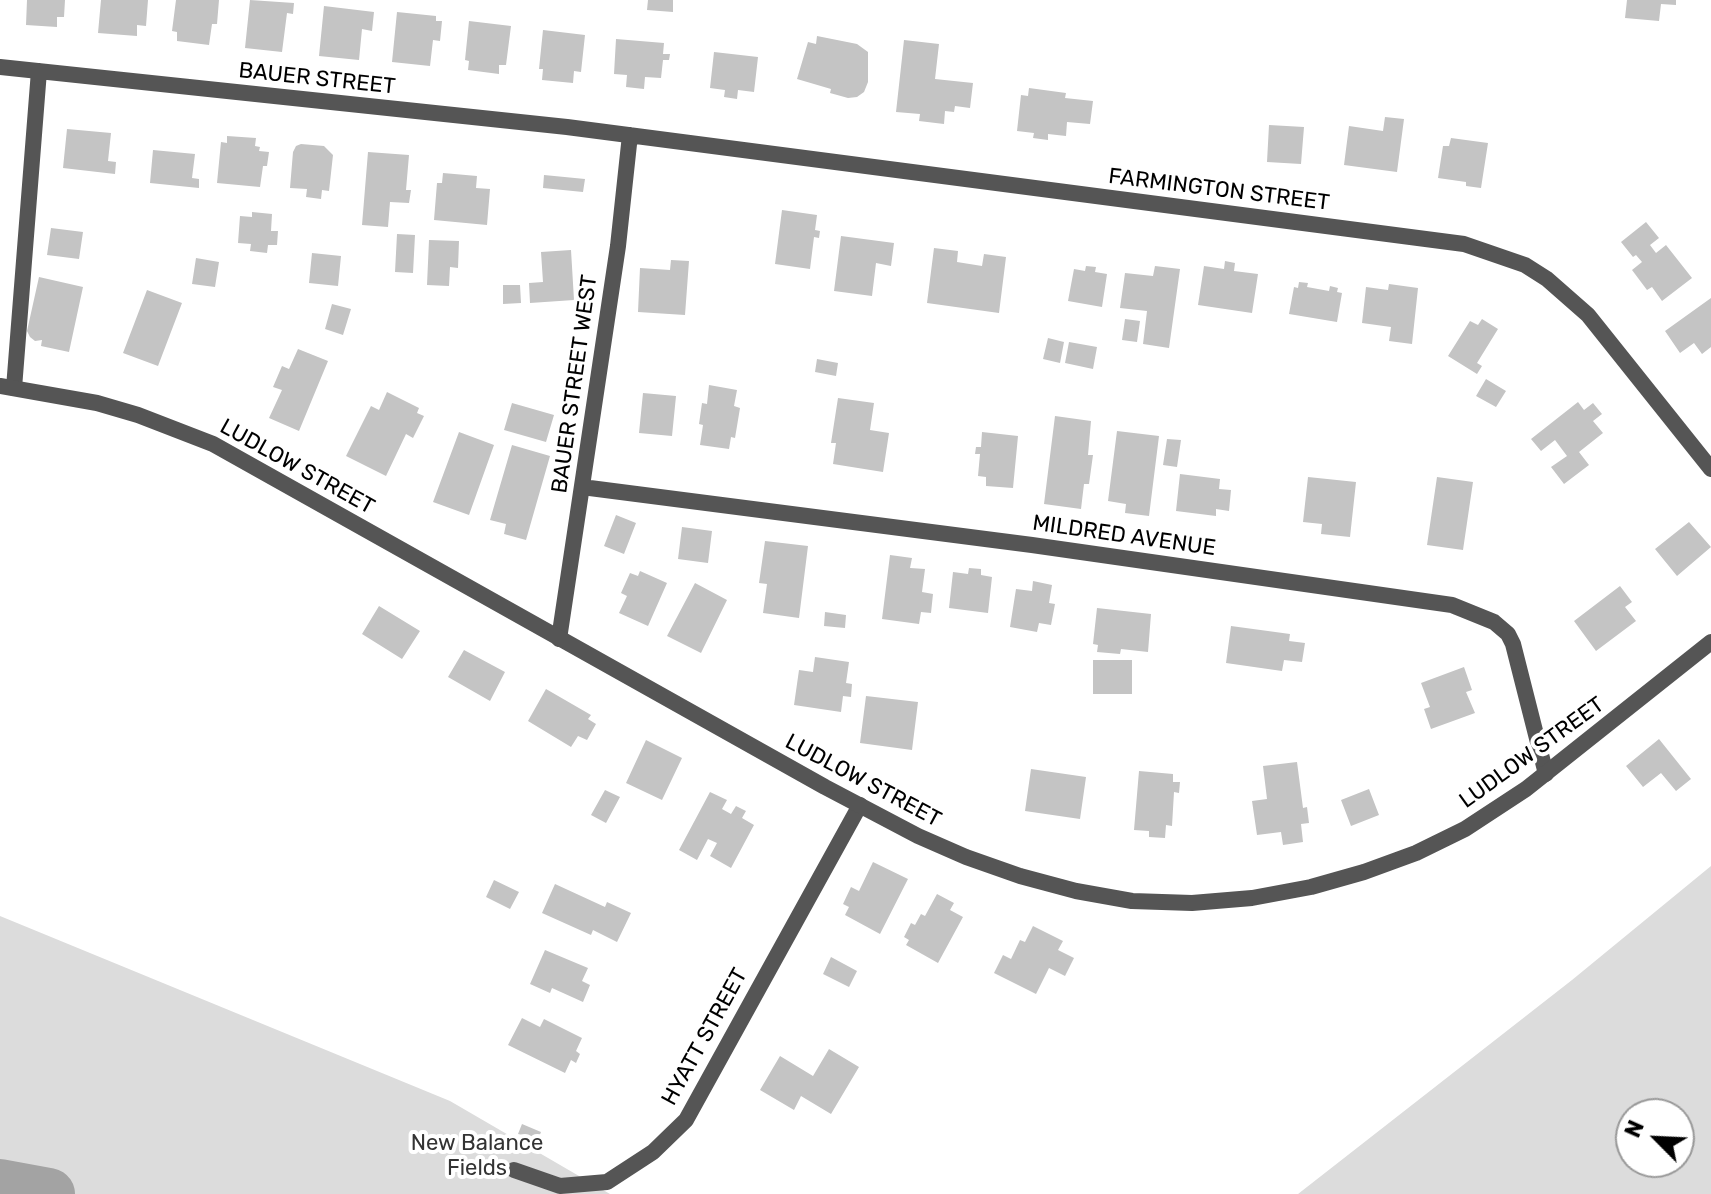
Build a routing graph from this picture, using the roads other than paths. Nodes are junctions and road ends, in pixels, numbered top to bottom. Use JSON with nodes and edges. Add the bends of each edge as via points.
{"nodes":[{"id":1,"x":0,"y":67,"type":"edge"},
{"id":2,"x":39,"y":71,"type":"junction"},
{"id":3,"x":630,"y":135,"type":"junction"},
{"id":4,"x":7,"y":387,"type":"edge"},
{"id":5,"x":1711,"y":469,"type":"edge"},
{"id":6,"x":582,"y":487,"type":"junction"},
{"id":7,"x":559,"y":639,"type":"junction"},
{"id":8,"x":1711,"y":642,"type":"edge"},
{"id":9,"x":1546,"y":774,"type":"junction"},
{"id":10,"x":860,"y":805,"type":"junction"},
{"id":11,"x":514,"y":1170,"type":"dead end"}],
"edges":[{"from":1,"to":2,"type":"street","name":"BAUER STREET"},
{"from":2,"to":3,"type":"street","name":"BAUER STREET"},
{"from":2,"to":4,"type":"street"},
{"from":3,"to":5,"type":"street","name":"FARMINGTON STREET","via":[[1464,244],[1525,265],[1588,315]]},
{"from":3,"to":6,"type":"street","name":"BAUER STREET WEST"},
{"from":4,"to":7,"type":"street","name":"LUDLOW STREET","via":[[97,403],[213,444]]},
{"from":6,"to":7,"type":"street","name":"BAUER STREET WEST"},
{"from":6,"to":9,"type":"street","name":"MILDRED AVENUE","via":[[1452,605],[1494,622],[1508,634]]},
{"from":7,"to":10,"type":"street","name":"LUDLOW STREET"},
{"from":8,"to":9,"type":"street","name":"LUDLOW STREET"},
{"from":9,"to":10,"type":"street","name":"LUDLOW STREET","via":[[1465,829],[1364,872],[1252,898],[1192,903],[1132,901],[1020,876],[966,857]]},
{"from":10,"to":11,"type":"street","name":"HYATT STREET","via":[[686,1120],[653,1152],[607,1182],[560,1186]]}]}
